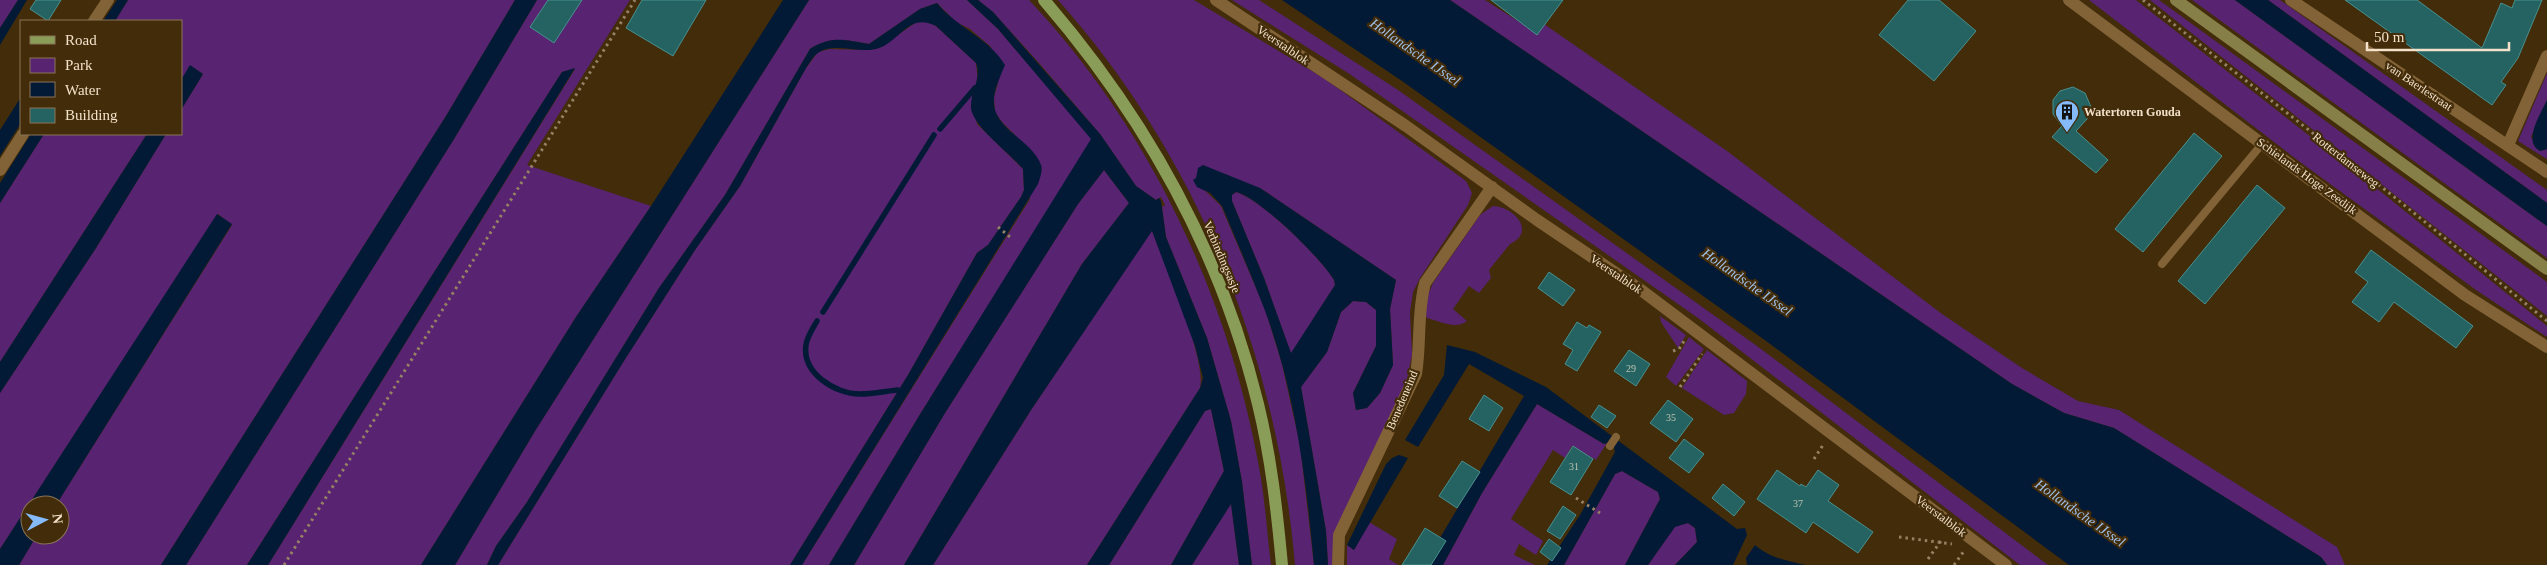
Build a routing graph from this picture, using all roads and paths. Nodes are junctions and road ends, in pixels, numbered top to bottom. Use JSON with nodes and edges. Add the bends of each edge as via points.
{"nodes":[{"id":1,"x":108,"y":0,"type":"edge"},
{"id":2,"x":635,"y":0,"type":"edge"},
{"id":3,"x":1044,"y":0,"type":"edge"},
{"id":4,"x":1216,"y":0,"type":"edge"},
{"id":5,"x":2069,"y":0,"type":"edge"},
{"id":6,"x":2143,"y":0,"type":"edge"},
{"id":7,"x":2176,"y":0,"type":"edge"},
{"id":8,"x":2291,"y":0,"type":"edge"},
{"id":9,"x":95,"y":20,"type":"edge"},
{"id":10,"x":2547,"y":56,"type":"edge"},
{"id":11,"x":22,"y":135,"type":"edge"},
{"id":12,"x":2262,"y":144,"type":"junction"},
{"id":13,"x":2508,"y":145,"type":"junction"},
{"id":14,"x":0,"y":170,"type":"edge"},
{"id":15,"x":2547,"y":172,"type":"edge"},
{"id":16,"x":1492,"y":187,"type":"junction"},
{"id":17,"x":998,"y":227,"type":"dead end"},
{"id":18,"x":1010,"y":237,"type":"dead end"},
{"id":19,"x":2162,"y":264,"type":"dead end"},
{"id":20,"x":2547,"y":269,"type":"edge"},
{"id":21,"x":2547,"y":321,"type":"edge"},
{"id":22,"x":2547,"y":348,"type":"edge"},
{"id":23,"x":1679,"y":349,"type":"dead end"},
{"id":24,"x":1706,"y":350,"type":"dead end"},
{"id":25,"x":1673,"y":351,"type":"dead end"},
{"id":26,"x":1680,"y":387,"type":"dead end"},
{"id":27,"x":1616,"y":437,"type":"dead end"},
{"id":28,"x":1826,"y":442,"type":"dead end"},
{"id":29,"x":1610,"y":446,"type":"dead end"},
{"id":30,"x":1814,"y":459,"type":"dead end"},
{"id":31,"x":1576,"y":498,"type":"dead end"},
{"id":32,"x":1600,"y":513,"type":"dead end"},
{"id":33,"x":1898,"y":537,"type":"dead end"},
{"id":34,"x":1943,"y":538,"type":"dead end"},
{"id":35,"x":1940,"y":542,"type":"junction"},
{"id":36,"x":1958,"y":545,"type":"dead end"},
{"id":37,"x":1967,"y":546,"type":"dead end"},
{"id":38,"x":1928,"y":559,"type":"dead end"},
{"id":39,"x":284,"y":565,"type":"edge"},
{"id":40,"x":1282,"y":565,"type":"edge"},
{"id":41,"x":1338,"y":565,"type":"edge"},
{"id":42,"x":1954,"y":565,"type":"edge"},
{"id":43,"x":2006,"y":565,"type":"edge"}],
"edges":[{"from":1,"to":9,"type":"street"},
{"from":2,"to":39,"type":"path"},
{"from":3,"to":40,"type":"main road","name":"Verbindingsasje","via":[[1122,100],[1160,159],[1218,278],[1258,404],[1270,465]]},
{"from":4,"to":16,"type":"street","name":"Veerstalblok"},
{"from":5,"to":12,"type":"street","name":"Schielands Hoge Zeedijk"},
{"from":6,"to":21,"type":"path","name":"Rotterdamseweg"},
{"from":7,"to":20,"type":"main road"},
{"from":8,"to":13,"type":"street","name":"van Baerlestraat"},
{"from":10,"to":13,"type":"street"},
{"from":11,"to":14,"type":"street"},
{"from":12,"to":19,"type":"lane"},
{"from":12,"to":22,"type":"street","name":"Schielands Hoge Zeedijk","via":[[2465,295]]},
{"from":13,"to":15,"type":"street","name":"van Baerlestraat"},
{"from":16,"to":41,"type":"street","name":"Benedeneind","via":[[1425,283],[1416,374],[1339,535]]},
{"from":16,"to":43,"type":"street","name":"Veerstalblok","via":[[1698,332]]},
{"from":17,"to":18,"type":"path"},
{"from":23,"to":25,"type":"path"},
{"from":24,"to":26,"type":"path"},
{"from":27,"to":29,"type":"lane"},
{"from":28,"to":30,"type":"path"},
{"from":31,"to":32,"type":"path"},
{"from":33,"to":35,"type":"path"},
{"from":34,"to":35,"type":"path"},
{"from":35,"to":36,"type":"path"},
{"from":35,"to":38,"type":"path"},
{"from":37,"to":42,"type":"path"}]}
